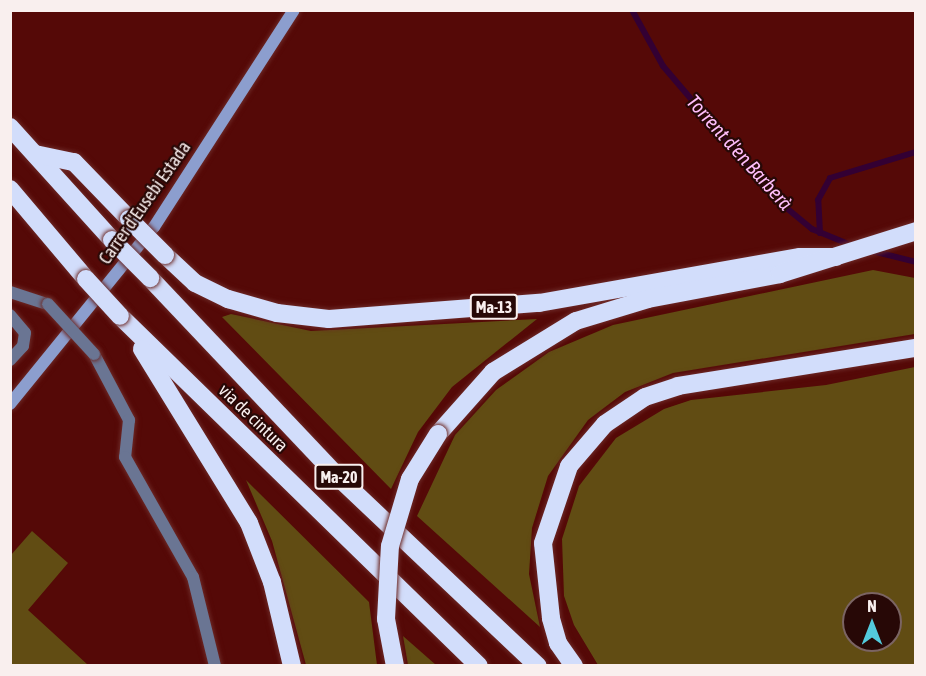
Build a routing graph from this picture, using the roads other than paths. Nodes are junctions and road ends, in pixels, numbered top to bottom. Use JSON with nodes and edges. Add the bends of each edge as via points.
{"nodes":[{"id":1,"x":294,"y":10,"type":"edge"},
{"id":2,"x":10,"y":127,"type":"edge"},
{"id":3,"x":35,"y":154,"type":"junction"},
{"id":4,"x":10,"y":189,"type":"edge"},
{"id":5,"x":915,"y":231,"type":"edge"},
{"id":6,"x":836,"y":257,"type":"junction"},
{"id":7,"x":10,"y":292,"type":"edge"},
{"id":8,"x":10,"y":315,"type":"edge"},
{"id":9,"x":124,"y":321,"type":"junction"},
{"id":10,"x":915,"y":348,"type":"edge"},
{"id":11,"x":10,"y":360,"type":"edge"},
{"id":12,"x":10,"y":404,"type":"edge"},
{"id":13,"x":215,"y":666,"type":"edge"},
{"id":14,"x":292,"y":666,"type":"edge"},
{"id":15,"x":394,"y":666,"type":"edge"},
{"id":16,"x":479,"y":666,"type":"edge"},
{"id":17,"x":538,"y":666,"type":"edge"},
{"id":18,"x":574,"y":666,"type":"edge"}],
"edges":[{"from":1,"to":12,"type":"main road","name":"Carrer d'Eusebi Estada","via":[[154,227]]},
{"from":2,"to":3,"type":"highway","number":"Ma-20"},
{"from":3,"to":6,"type":"highway","number":"Ma-13","bridge":true,"via":[[74,162],[195,283],[228,299],[277,313],[329,319],[539,303],[800,257]]},
{"from":3,"to":17,"type":"highway","name":"via de cintura","number":"Ma-20","bridge":true,"via":[[330,469]]},
{"from":4,"to":9,"type":"highway","name":"via de cintura","number":"Ma-20","bridge":true},
{"from":5,"to":6,"type":"highway","number":"Ma-13"},
{"from":6,"to":15,"type":"highway","bridge":true,"via":[[576,321],[493,372],[438,434],[410,479],[390,546],[386,619]]},
{"from":7,"to":13,"type":"street","bridge":true,"via":[[48,304],[94,354],[129,420],[125,456],[193,577]]},
{"from":8,"to":11,"type":"street","via":[[25,333],[23,346]]},
{"from":9,"to":14,"type":"highway","via":[[249,523],[272,582]]},
{"from":9,"to":16,"type":"highway","name":"via de cintura","number":"Ma-20"},
{"from":10,"to":18,"type":"highway","via":[[678,386],[645,397],[605,424],[569,466],[543,543],[551,618],[558,643]]}]}
